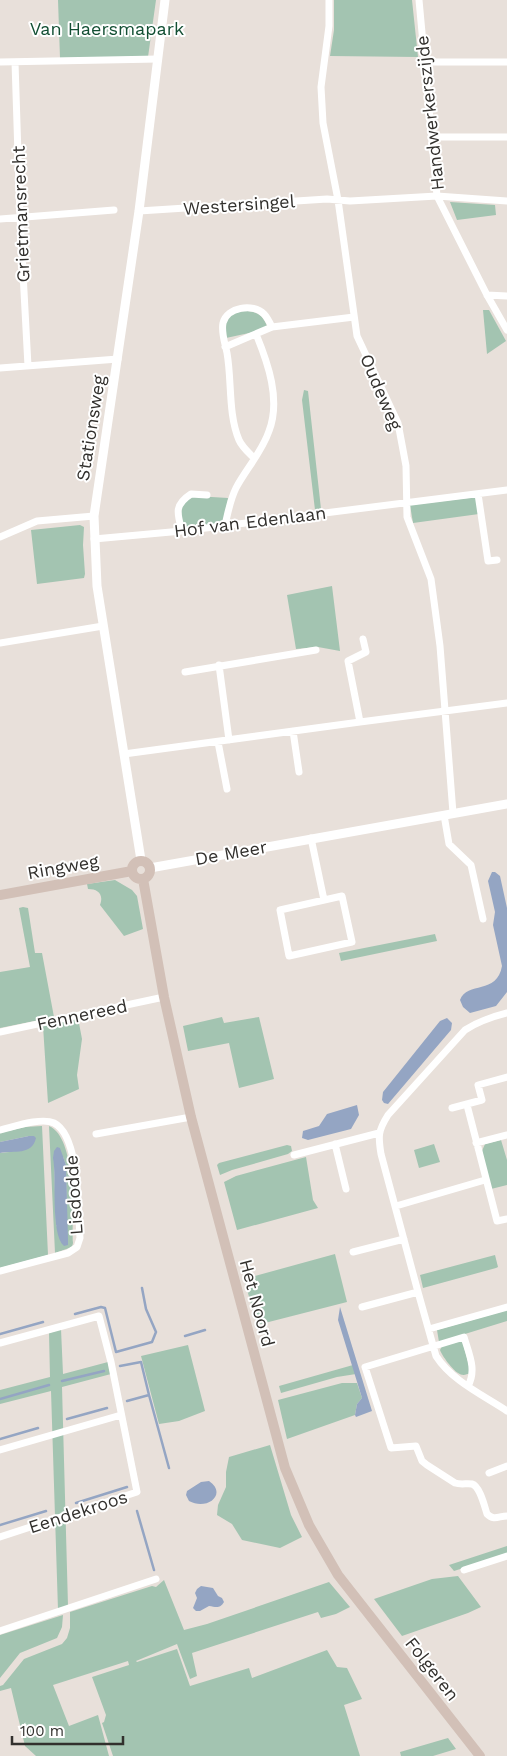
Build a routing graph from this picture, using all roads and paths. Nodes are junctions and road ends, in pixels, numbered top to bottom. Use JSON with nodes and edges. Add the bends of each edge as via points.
{"nodes":[{"id":1,"x":165,"y":0,"type":"edge"},
{"id":2,"x":329,"y":0,"type":"edge"},
{"id":3,"x":418,"y":0,"type":"edge"},
{"id":4,"x":158,"y":59,"type":"junction"},
{"id":5,"x":0,"y":62,"type":"edge"},
{"id":6,"x":15,"y":62,"type":"junction"},
{"id":7,"x":424,"y":62,"type":"junction"},
{"id":8,"x":507,"y":62,"type":"edge"},
{"id":9,"x":431,"y":137,"type":"junction"},
{"id":10,"x":507,"y":137,"type":"edge"},
{"id":11,"x":437,"y":196,"type":"junction"},
{"id":12,"x":338,"y":200,"type":"junction"},
{"id":13,"x":507,"y":201,"type":"edge"},
{"id":14,"x":114,"y":210,"type":"dead end"},
{"id":15,"x":139,"y":211,"type":"junction"},
{"id":16,"x":20,"y":217,"type":"junction"},
{"id":17,"x":0,"y":220,"type":"edge"},
{"id":18,"x":487,"y":295,"type":"junction"},
{"id":19,"x":507,"y":296,"type":"edge"},
{"id":20,"x":354,"y":318,"type":"junction"},
{"id":21,"x":272,"y":327,"type":"junction"},
{"id":22,"x":507,"y":330,"type":"edge"},
{"id":23,"x":256,"y":334,"type":"junction"},
{"id":24,"x":225,"y":347,"type":"junction"},
{"id":25,"x":118,"y":359,"type":"junction"},
{"id":26,"x":28,"y":366,"type":"junction"},
{"id":27,"x":0,"y":368,"type":"edge"},
{"id":28,"x":254,"y":458,"type":"junction"},
{"id":29,"x":507,"y":490,"type":"edge"},
{"id":30,"x":478,"y":494,"type":"junction"},
{"id":31,"x":207,"y":495,"type":"dead end"},
{"id":32,"x":407,"y":502,"type":"junction"},
{"id":33,"x":94,"y":516,"type":"junction"},
{"id":34,"x":225,"y":526,"type":"junction"},
{"id":35,"x":182,"y":531,"type":"junction"},
{"id":36,"x":0,"y":537,"type":"edge"},
{"id":37,"x":94,"y":539,"type":"junction"},
{"id":38,"x":497,"y":560,"type":"dead end"},
{"id":39,"x":103,"y":626,"type":"junction"},
{"id":40,"x":364,"y":639,"type":"dead end"},
{"id":41,"x":0,"y":643,"type":"edge"},
{"id":42,"x":316,"y":650,"type":"dead end"},
{"id":43,"x":219,"y":665,"type":"junction"},
{"id":44,"x":184,"y":672,"type":"dead end"},
{"id":45,"x":507,"y":703,"type":"edge"},
{"id":46,"x":445,"y":711,"type":"junction"},
{"id":47,"x":360,"y":722,"type":"junction"},
{"id":48,"x":293,"y":731,"type":"junction"},
{"id":49,"x":229,"y":740,"type":"junction"},
{"id":50,"x":218,"y":742,"type":"junction"},
{"id":51,"x":124,"y":754,"type":"junction"},
{"id":52,"x":299,"y":772,"type":"dead end"},
{"id":53,"x":226,"y":789,"type":"dead end"},
{"id":54,"x":507,"y":804,"type":"edge"},
{"id":55,"x":448,"y":814,"type":"junction"},
{"id":56,"x":312,"y":838,"type":"junction"},
{"id":57,"x":141,"y":860,"type":"junction"},
{"id":58,"x":150,"y":868,"type":"junction"},
{"id":59,"x":132,"y":871,"type":"junction"},
{"id":60,"x":143,"y":879,"type":"junction"},
{"id":61,"x":0,"y":895,"type":"edge"},
{"id":62,"x":324,"y":900,"type":"junction"},
{"id":63,"x":483,"y":919,"type":"dead end"},
{"id":64,"x":164,"y":997,"type":"junction"},
{"id":65,"x":507,"y":1013,"type":"edge"},
{"id":66,"x":0,"y":1032,"type":"edge"},
{"id":67,"x":507,"y":1077,"type":"edge"},
{"id":68,"x":466,"y":1105,"type":"junction"},
{"id":69,"x":452,"y":1108,"type":"dead end"},
{"id":70,"x":190,"y":1117,"type":"junction"},
{"id":71,"x":0,"y":1130,"type":"edge"},
{"id":72,"x":378,"y":1133,"type":"junction"},
{"id":73,"x":96,"y":1134,"type":"dead end"},
{"id":74,"x":507,"y":1135,"type":"edge"},
{"id":75,"x":476,"y":1143,"type":"junction"},
{"id":76,"x":334,"y":1144,"type":"junction"},
{"id":77,"x":294,"y":1155,"type":"dead end"},
{"id":78,"x":486,"y":1180,"type":"junction"},
{"id":79,"x":346,"y":1189,"type":"dead end"},
{"id":80,"x":396,"y":1206,"type":"junction"},
{"id":81,"x":507,"y":1219,"type":"edge"},
{"id":82,"x":404,"y":1239,"type":"junction"},
{"id":83,"x":353,"y":1252,"type":"dead end"},
{"id":84,"x":0,"y":1271,"type":"edge"},
{"id":85,"x":418,"y":1292,"type":"junction"},
{"id":86,"x":507,"y":1307,"type":"edge"},
{"id":87,"x":362,"y":1308,"type":"dead end"},
{"id":88,"x":429,"y":1329,"type":"junction"},
{"id":89,"x":0,"y":1343,"type":"edge"},
{"id":90,"x":433,"y":1345,"type":"junction"},
{"id":91,"x":468,"y":1386,"type":"junction"},
{"id":92,"x":507,"y":1411,"type":"edge"},
{"id":93,"x":121,"y":1415,"type":"junction"},
{"id":94,"x":0,"y":1450,"type":"edge"},
{"id":95,"x":507,"y":1466,"type":"edge"},
{"id":96,"x":489,"y":1473,"type":"dead end"},
{"id":97,"x":507,"y":1516,"type":"edge"},
{"id":98,"x":0,"y":1537,"type":"edge"},
{"id":99,"x":507,"y":1556,"type":"edge"},
{"id":100,"x":464,"y":1570,"type":"dead end"},
{"id":101,"x":156,"y":1579,"type":"dead end"},
{"id":102,"x":358,"y":1602,"type":"joint"},
{"id":103,"x":0,"y":1631,"type":"edge"},
{"id":104,"x":480,"y":1756,"type":"edge"}],
"edges":[{"from":1,"to":4,"type":"street","name":"Stationsweg"},
{"from":2,"to":12,"type":"street","name":"Oudeweg","via":[[321,99]]},
{"from":3,"to":7,"type":"street","name":"Handwerkerszijde"},
{"from":4,"to":6,"type":"street"},
{"from":4,"to":15,"type":"street","name":"Stationsweg"},
{"from":5,"to":6,"type":"street"},
{"from":6,"to":16,"type":"street","name":"Grietmansrecht"},
{"from":7,"to":8,"type":"street"},
{"from":7,"to":9,"type":"street","name":"Handwerkerszijde"},
{"from":9,"to":10,"type":"street"},
{"from":9,"to":11,"type":"street","name":"Handwerkerszijde"},
{"from":11,"to":12,"type":"street","name":"Westersingel"},
{"from":11,"to":13,"type":"street","name":"Westersingel"},
{"from":11,"to":18,"type":"street","name":"Handwerkerszijde"},
{"from":12,"to":15,"type":"street","name":"Westersingel"},
{"from":12,"to":20,"type":"street","name":"Oudeweg"},
{"from":14,"to":16,"type":"street"},
{"from":15,"to":25,"type":"street","name":"Stationsweg"},
{"from":16,"to":17,"type":"street"},
{"from":16,"to":26,"type":"street","name":"Grietmansrecht"},
{"from":18,"to":19,"type":"street"},
{"from":18,"to":22,"type":"street","name":"Handwerkerszijde"},
{"from":20,"to":21,"type":"street"},
{"from":20,"to":32,"type":"street","name":"Oudeweg","via":[[357,336],[398,423],[406,466]]},
{"from":21,"to":23,"type":"street"},
{"from":21,"to":24,"type":"street","via":[[263,313],[253,308],[232,311],[223,323]]},
{"from":23,"to":24,"type":"street"},
{"from":23,"to":28,"type":"street","via":[[272,382],[274,406],[269,433]]},
{"from":24,"to":28,"type":"street","via":[[237,433],[242,446]]},
{"from":25,"to":26,"type":"street"},
{"from":25,"to":33,"type":"street","name":"Stationsweg"},
{"from":26,"to":27,"type":"street"},
{"from":28,"to":34,"type":"street","via":[[235,489]]},
{"from":29,"to":30,"type":"street","name":"Hof van Edenlaan"},
{"from":30,"to":32,"type":"street","name":"Hof van Edenlaan"},
{"from":30,"to":38,"type":"street","via":[[488,561]]},
{"from":31,"to":35,"type":"street","via":[[191,494],[181,502],[178,510]]},
{"from":32,"to":34,"type":"street","name":"Hof van Edenlaan"},
{"from":32,"to":46,"type":"street","name":"Oudeweg","via":[[408,516],[431,579]]},
{"from":33,"to":36,"type":"street","via":[[37,521]]},
{"from":33,"to":37,"type":"street","name":"Stationsweg"},
{"from":34,"to":35,"type":"street","name":"Hof van Edenlaan"},
{"from":35,"to":37,"type":"street","name":"Hof van Edenlaan"},
{"from":37,"to":39,"type":"street","name":"Stationsweg"},
{"from":39,"to":41,"type":"street"},
{"from":39,"to":51,"type":"street","name":"Stationsweg"},
{"from":40,"to":47,"type":"street","via":[[366,652],[348,661]]},
{"from":42,"to":43,"type":"street"},
{"from":43,"to":44,"type":"street"},
{"from":43,"to":49,"type":"street"},
{"from":45,"to":46,"type":"street"},
{"from":46,"to":47,"type":"street"},
{"from":46,"to":55,"type":"street","name":"Oudeweg"},
{"from":47,"to":48,"type":"street"},
{"from":48,"to":49,"type":"street"},
{"from":48,"to":52,"type":"street"},
{"from":49,"to":50,"type":"street"},
{"from":50,"to":51,"type":"street"},
{"from":50,"to":53,"type":"street"},
{"from":51,"to":57,"type":"street","name":"Stationsweg"},
{"from":54,"to":55,"type":"street","name":"De Meer"},
{"from":55,"to":56,"type":"street","name":"De Meer"},
{"from":55,"to":63,"type":"street","via":[[449,844],[471,865]]},
{"from":56,"to":58,"type":"street","name":"De Meer"},
{"from":56,"to":62,"type":"street"},
{"from":57,"to":58,"type":"main road"},
{"from":57,"to":59,"type":"main road","via":[[134,863]]},
{"from":58,"to":60,"type":"main road","via":[[150,873]]},
{"from":59,"to":60,"type":"main road","via":[[138,879]]},
{"from":59,"to":61,"type":"main road","name":"Ringweg"},
{"from":60,"to":64,"type":"main road"},
{"from":62,"to":62,"type":"street","via":[[342,896],[352,942],[289,956],[280,910]]},
{"from":64,"to":66,"type":"street","name":"Fennereed"},
{"from":64,"to":70,"type":"main road","name":"Het Noord"},
{"from":65,"to":72,"type":"street","via":[[482,1020],[465,1030],[388,1115]]},
{"from":67,"to":68,"type":"street","via":[[478,1085],[482,1100]]},
{"from":68,"to":69,"type":"street"},
{"from":68,"to":75,"type":"street"},
{"from":70,"to":73,"type":"street","name":"Lisdodde"},
{"from":70,"to":102,"type":"main road","name":"Het Noord","via":[[285,1468],[317,1540]]},
{"from":71,"to":84,"type":"street","name":"Lisdodde","via":[[39,1122],[59,1127],[74,1157],[80,1238],[77,1247],[68,1253]]},
{"from":72,"to":76,"type":"street"},
{"from":72,"to":80,"type":"street"},
{"from":74,"to":75,"type":"street"},
{"from":75,"to":78,"type":"street"},
{"from":76,"to":77,"type":"street"},
{"from":76,"to":79,"type":"street"},
{"from":78,"to":80,"type":"street"},
{"from":78,"to":81,"type":"street","via":[[497,1221]]},
{"from":80,"to":82,"type":"street"},
{"from":82,"to":83,"type":"street"},
{"from":82,"to":85,"type":"street"},
{"from":85,"to":87,"type":"street"},
{"from":85,"to":88,"type":"street"},
{"from":86,"to":88,"type":"street"},
{"from":88,"to":90,"type":"street"},
{"from":89,"to":93,"type":"street","name":"Eendekroos","via":[[99,1316]]},
{"from":90,"to":91,"type":"street","via":[[436,1356],[447,1371]]},
{"from":90,"to":91,"type":"street","via":[[464,1337],[473,1371]]},
{"from":90,"to":97,"type":"street","via":[[365,1367],[391,1448],[416,1446],[427,1466],[455,1483],[476,1487],[490,1518]]},
{"from":91,"to":92,"type":"street"},
{"from":93,"to":94,"type":"street"},
{"from":93,"to":98,"type":"street","name":"Eendekroos","via":[[137,1492]]},
{"from":95,"to":96,"type":"street"},
{"from":99,"to":100,"type":"street"},
{"from":101,"to":103,"type":"street"},
{"from":102,"to":104,"type":"main road","name":"Folgeren"}]}
